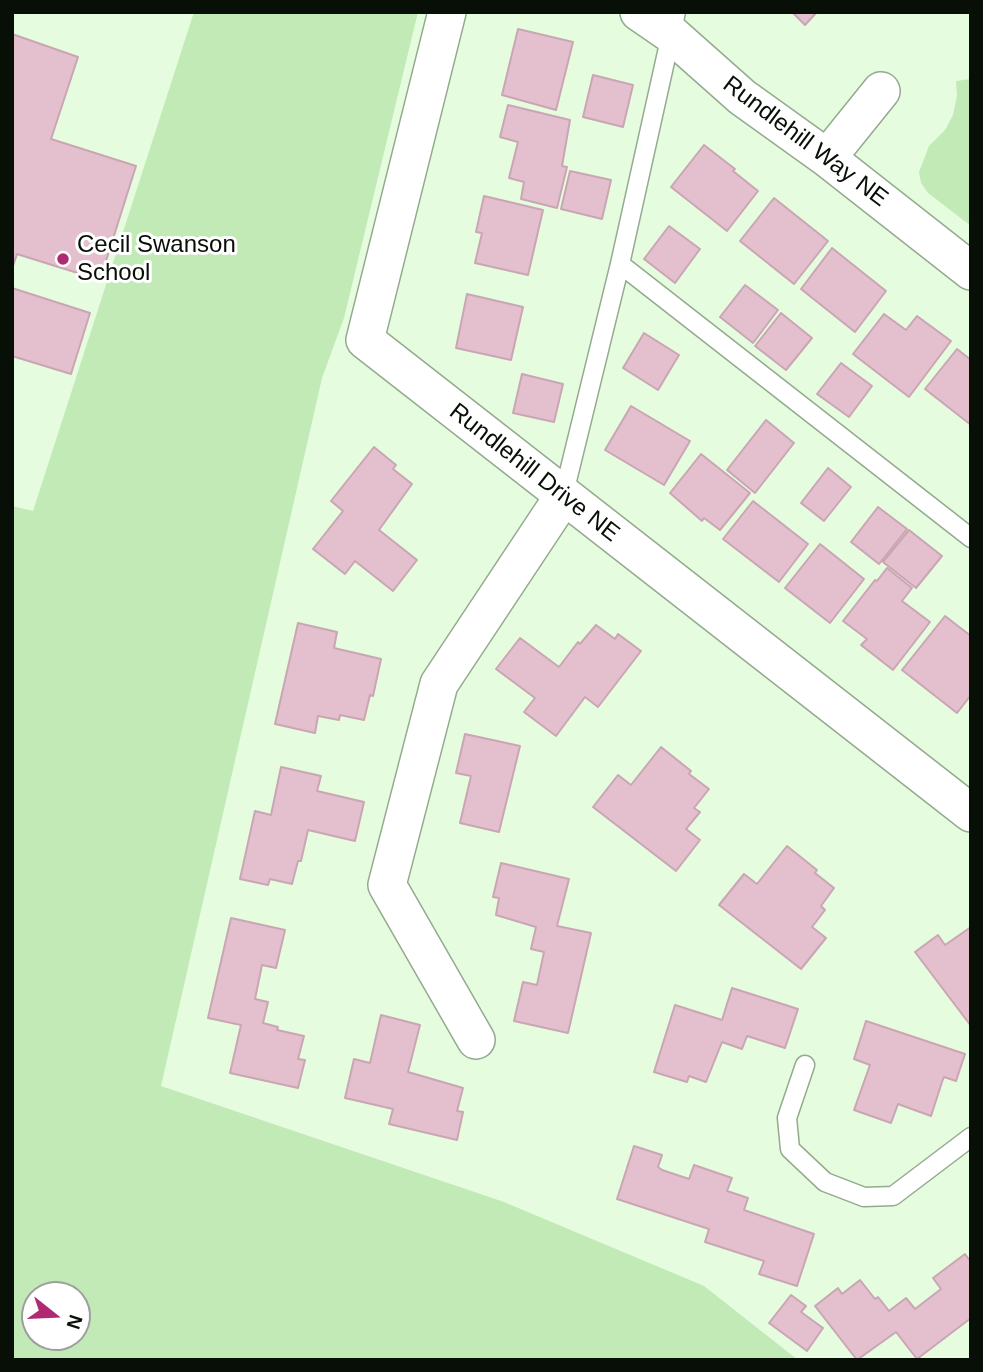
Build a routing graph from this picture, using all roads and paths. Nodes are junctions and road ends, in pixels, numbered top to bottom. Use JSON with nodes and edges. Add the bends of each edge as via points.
{"nodes":[{"id":1,"x":447,"y":12,"type":"edge"},
{"id":2,"x":639,"y":12,"type":"edge"},
{"id":3,"x":674,"y":23,"type":"edge"},
{"id":4,"x":881,"y":92,"type":"dead end"},
{"id":5,"x":827,"y":158,"type":"junction"},
{"id":6,"x":620,"y":264,"type":"junction"},
{"id":7,"x":971,"y":271,"type":"edge"},
{"id":8,"x":563,"y":497,"type":"junction"},
{"id":9,"x":971,"y":538,"type":"edge"},
{"id":10,"x":971,"y":813,"type":"edge"},
{"id":11,"x":477,"y":1040,"type":"dead end"},
{"id":12,"x":805,"y":1065,"type":"dead end"},
{"id":13,"x":971,"y":1137,"type":"edge"}],
"edges":[{"from":1,"to":8,"type":"street","name":"Rundlehill Drive NE","via":[[365,340]]},
{"from":2,"to":3,"type":"street","name":"Rundlehill Way NE"},
{"from":3,"to":5,"type":"street","name":"Rundlehill Way NE","via":[[741,97]]},
{"from":3,"to":6,"type":"lane"},
{"from":4,"to":5,"type":"street"},
{"from":5,"to":7,"type":"street","name":"Rundlehill Way NE"},
{"from":6,"to":8,"type":"lane"},
{"from":6,"to":9,"type":"lane"},
{"from":8,"to":10,"type":"street","name":"Rundlehill Drive NE"},
{"from":8,"to":11,"type":"street","via":[[439,684],[387,885]]},
{"from":12,"to":13,"type":"lane","via":[[788,1118],[790,1149],[825,1182],[864,1197],[893,1196]]}]}
